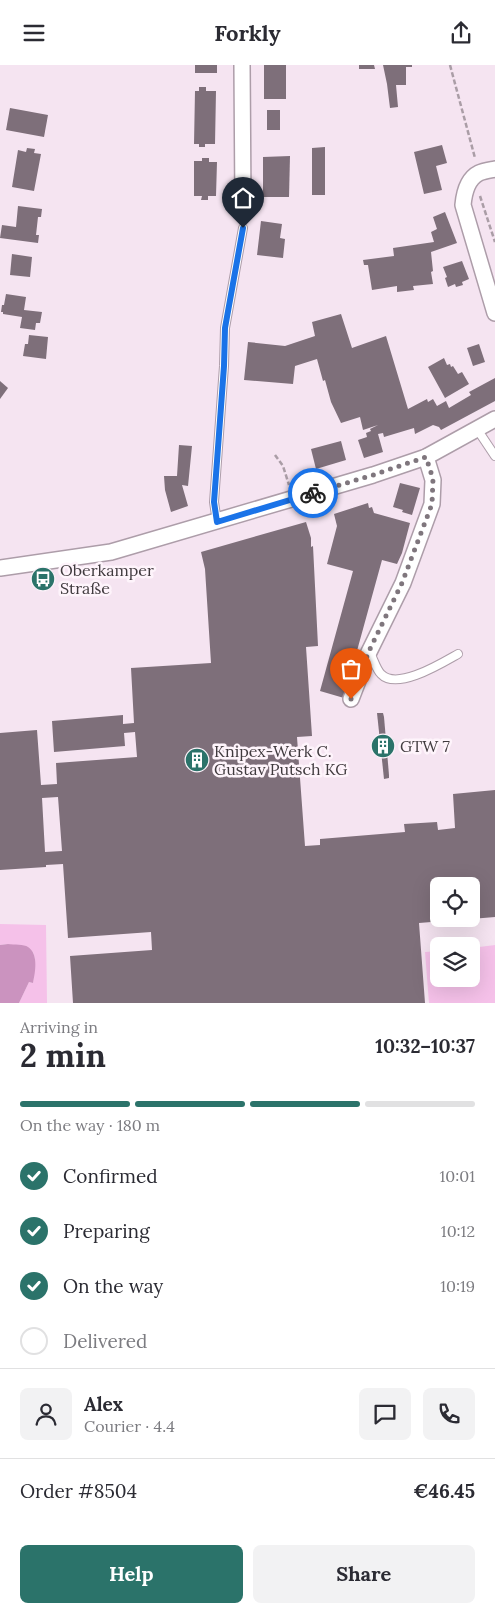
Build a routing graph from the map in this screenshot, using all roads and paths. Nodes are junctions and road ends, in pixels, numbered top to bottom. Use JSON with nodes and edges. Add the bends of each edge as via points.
{"nodes":[{"id":1,"x":242,"y":65,"type":"edge"},
{"id":2,"x":450,"y":65,"type":"edge"},
{"id":3,"x":495,"y":169,"type":"edge"},
{"id":4,"x":478,"y":173,"type":"junction"},
{"id":5,"x":243,"y":205,"type":"dead end"},
{"id":6,"x":243,"y":228,"type":"dead end"},
{"id":7,"x":495,"y":242,"type":"edge"},
{"id":8,"x":495,"y":313,"type":"edge"},
{"id":9,"x":495,"y":419,"type":"edge"},
{"id":10,"x":478,"y":429,"type":"junction"},
{"id":11,"x":274,"y":455,"type":"dead end"},
{"id":12,"x":494,"y":456,"type":"edge"},
{"id":13,"x":426,"y":457,"type":"junction"},
{"id":14,"x":293,"y":499,"type":"junction"},
{"id":15,"x":217,"y":522,"type":"junction"},
{"id":16,"x":0,"y":568,"type":"edge"},
{"id":17,"x":369,"y":651,"type":"junction"},
{"id":18,"x":458,"y":654,"type":"dead end"},
{"id":19,"x":351,"y":699,"type":"dead end"}],
"edges":[{"from":1,"to":5,"type":"street"},
{"from":2,"to":4,"type":"path"},
{"from":3,"to":4,"type":"street"},
{"from":4,"to":7,"type":"path","via":[[480,196]]},
{"from":4,"to":8,"type":"street","via":[[465,191],[463,205]]},
{"from":6,"to":15,"type":"lane","via":[[225,328],[214,502]]},
{"from":9,"to":10,"type":"street"},
{"from":10,"to":12,"type":"lane"},
{"from":10,"to":13,"type":"street"},
{"from":11,"to":14,"type":"path","via":[[283,466]]},
{"from":13,"to":14,"type":"street"},
{"from":13,"to":17,"type":"street","via":[[433,479],[432,504],[402,583]]},
{"from":14,"to":15,"type":"street"},
{"from":15,"to":16,"type":"street","via":[[111,552]]},
{"from":17,"to":18,"type":"lane","via":[[381,674],[390,680],[402,680]]},
{"from":17,"to":19,"type":"street"}]}
